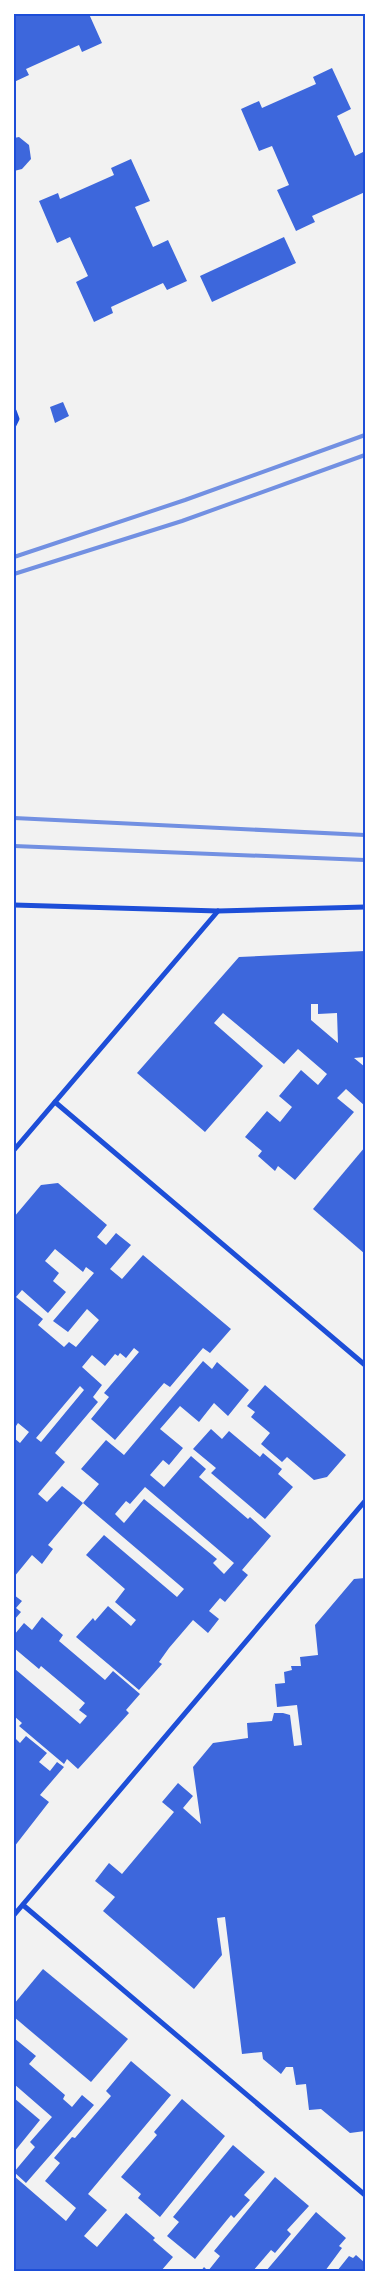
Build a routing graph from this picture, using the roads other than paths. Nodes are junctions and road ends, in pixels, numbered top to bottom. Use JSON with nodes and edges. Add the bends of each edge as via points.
{"nodes":[{"id":1,"x":14,"y":411,"type":"edge"},
{"id":2,"x":14,"y":426,"type":"edge"},
{"id":3,"x":14,"y":905,"type":"edge"},
{"id":4,"x":365,"y":907,"type":"edge"},
{"id":5,"x":218,"y":911,"type":"junction"},
{"id":6,"x":56,"y":1102,"type":"junction"},
{"id":7,"x":14,"y":1150,"type":"edge"},
{"id":8,"x":365,"y":1365,"type":"edge"},
{"id":9,"x":365,"y":1501,"type":"edge"},
{"id":10,"x":23,"y":1905,"type":"junction"},
{"id":11,"x":14,"y":1916,"type":"edge"},
{"id":12,"x":365,"y":2195,"type":"edge"}],
"edges":[{"from":1,"to":2,"type":"street","via":[[17,419]]},
{"from":3,"to":5,"type":"street"},
{"from":4,"to":5,"type":"street"},
{"from":5,"to":6,"type":"street"},
{"from":6,"to":7,"type":"street"},
{"from":6,"to":8,"type":"street"},
{"from":9,"to":10,"type":"street"},
{"from":10,"to":11,"type":"street"},
{"from":10,"to":12,"type":"street"}]}
